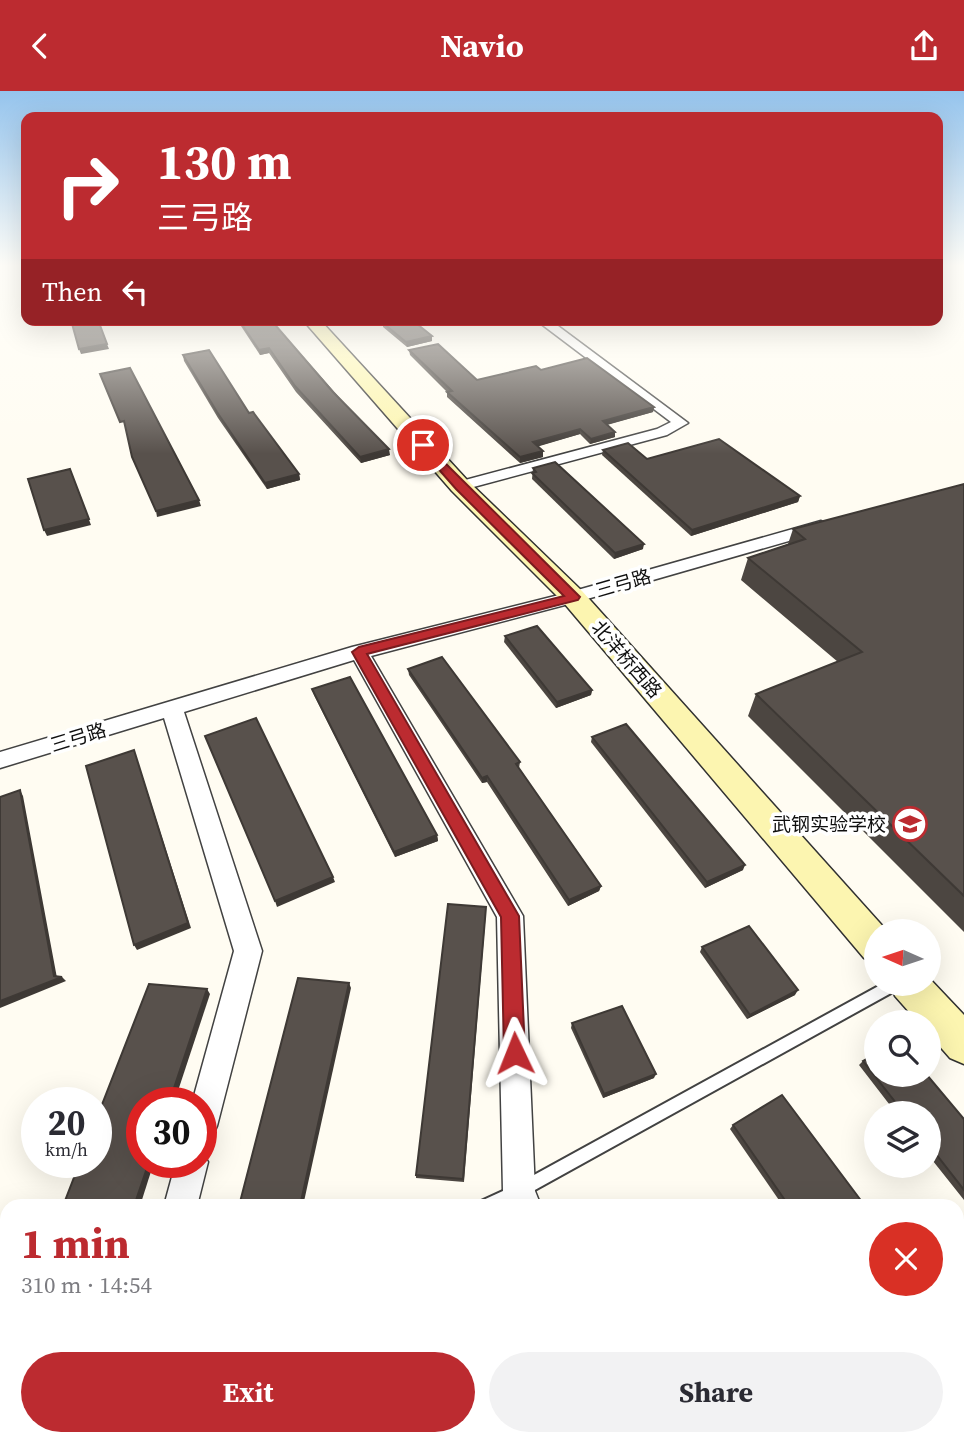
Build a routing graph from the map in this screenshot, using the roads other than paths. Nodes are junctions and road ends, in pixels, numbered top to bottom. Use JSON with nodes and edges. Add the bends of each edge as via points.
{"nodes":[{"id":1,"x":317,"y":327,"type":"edge"},
{"id":2,"x":552,"y":327,"type":"edge"},
{"id":3,"x":460,"y":486,"type":"junction"},
{"id":4,"x":834,"y":522,"type":"edge"},
{"id":5,"x":573,"y":597,"type":"junction"},
{"id":6,"x":359,"y":652,"type":"junction"},
{"id":7,"x":172,"y":709,"type":"junction"},
{"id":8,"x":0,"y":760,"type":"edge"},
{"id":9,"x":864,"y":931,"type":"edge"},
{"id":10,"x":874,"y":996,"type":"edge"},
{"id":11,"x":921,"y":996,"type":"edge"},
{"id":12,"x":964,"y":1044,"type":"edge"},
{"id":13,"x":211,"y":1087,"type":"edge"},
{"id":14,"x":188,"y":1178,"type":"edge"},
{"id":15,"x":522,"y":1198,"type":"edge"},
{"id":16,"x":182,"y":1199,"type":"edge"}],
"edges":[{"from":1,"to":3,"type":"main road","name":"北洋桥西路"},
{"from":2,"to":3,"type":"street","via":[[681,423]]},
{"from":3,"to":5,"type":"main road","name":"北洋桥西路"},
{"from":4,"to":5,"type":"street","name":"三弓路"},
{"from":5,"to":6,"type":"street","name":"三弓路"},
{"from":5,"to":9,"type":"main road","name":"北洋桥西路"},
{"from":6,"to":7,"type":"street","name":"三弓路"},
{"from":6,"to":15,"type":"street","via":[[510,916]]},
{"from":7,"to":8,"type":"street","name":"三弓路"},
{"from":7,"to":13,"type":"street","via":[[248,951]]},
{"from":10,"to":15,"type":"lane"},
{"from":11,"to":12,"type":"main road"},
{"from":14,"to":16,"type":"street"}]}
